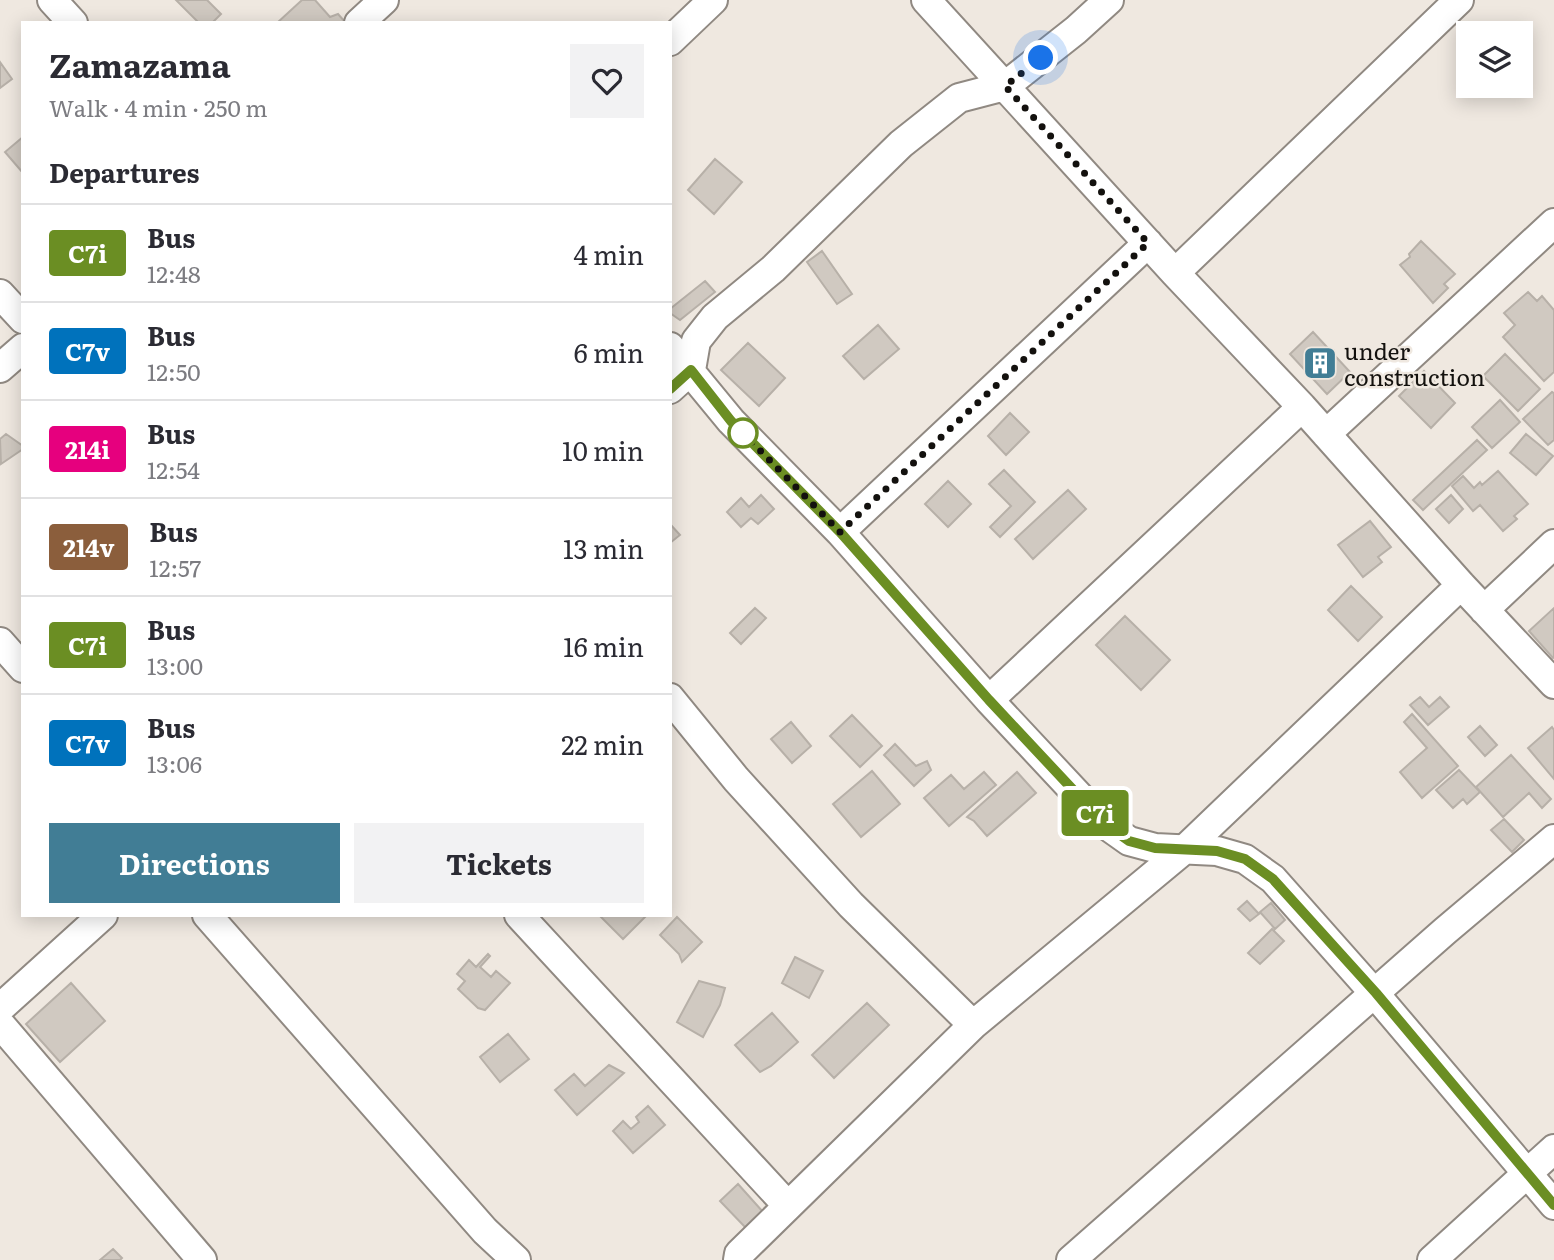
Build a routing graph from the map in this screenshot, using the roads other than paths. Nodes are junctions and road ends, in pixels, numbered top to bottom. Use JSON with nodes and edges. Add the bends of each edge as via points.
{"nodes":[{"id":1,"x":52,"y":0,"type":"edge"},
{"id":2,"x":713,"y":0,"type":"edge"},
{"id":3,"x":926,"y":0,"type":"edge"},
{"id":4,"x":1109,"y":0,"type":"edge"},
{"id":5,"x":1460,"y":0,"type":"edge"},
{"id":6,"x":71,"y":21,"type":"edge"},
{"id":7,"x":672,"y":39,"type":"edge"},
{"id":8,"x":1005,"y":86,"type":"junction"},
{"id":9,"x":1554,"y":223,"type":"edge"},
{"id":10,"x":1148,"y":243,"type":"junction"},
{"id":11,"x":1175,"y":273,"type":"junction"},
{"id":12,"x":0,"y":294,"type":"edge"},
{"id":13,"x":21,"y":317,"type":"edge"},
{"id":14,"x":672,"y":349,"type":"edge"},
{"id":15,"x":21,"y":350,"type":"edge"},
{"id":16,"x":0,"y":368,"type":"edge"},
{"id":17,"x":691,"y":370,"type":"junction"},
{"id":18,"x":672,"y":387,"type":"edge"},
{"id":19,"x":1302,"y":407,"type":"junction"},
{"id":20,"x":1326,"y":434,"type":"junction"},
{"id":21,"x":840,"y":532,"type":"junction"},
{"id":22,"x":1554,"y":544,"type":"edge"},
{"id":23,"x":1461,"y":585,"type":"junction"},
{"id":24,"x":1484,"y":610,"type":"junction"},
{"id":25,"x":0,"y":642,"type":"edge"},
{"id":26,"x":21,"y":666,"type":"edge"},
{"id":27,"x":1554,"y":684,"type":"edge"},
{"id":28,"x":672,"y":700,"type":"edge"},
{"id":29,"x":989,"y":700,"type":"junction"},
{"id":30,"x":1554,"y":839,"type":"edge"},
{"id":31,"x":1185,"y":849,"type":"junction"},
{"id":32,"x":101,"y":917,"type":"edge"},
{"id":33,"x":209,"y":917,"type":"edge"},
{"id":34,"x":521,"y":917,"type":"edge"},
{"id":35,"x":1376,"y":993,"type":"junction"},
{"id":36,"x":2,"y":1006,"type":"edge"},
{"id":37,"x":973,"y":1025,"type":"junction"},
{"id":38,"x":1554,"y":1149,"type":"edge"},
{"id":39,"x":1526,"y":1174,"type":"junction"},
{"id":40,"x":1554,"y":1205,"type":"edge"},
{"id":41,"x":788,"y":1206,"type":"junction"},
{"id":42,"x":202,"y":1260,"type":"edge"},
{"id":43,"x":516,"y":1260,"type":"edge"},
{"id":44,"x":738,"y":1260,"type":"edge"},
{"id":45,"x":1071,"y":1260,"type":"edge"},
{"id":46,"x":1432,"y":1260,"type":"edge"}],
"edges":[{"from":1,"to":6,"type":"street"},
{"from":2,"to":7,"type":"street"},
{"from":3,"to":8,"type":"street"},
{"from":4,"to":8,"type":"street"},
{"from":5,"to":11,"type":"street"},
{"from":8,"to":10,"type":"street"},
{"from":8,"to":17,"type":"street","via":[[960,98],[901,144],[773,269],[715,317],[696,341]]},
{"from":9,"to":20,"type":"street"},
{"from":10,"to":11,"type":"street"},
{"from":10,"to":21,"type":"street"},
{"from":11,"to":19,"type":"street"},
{"from":12,"to":13,"type":"street"},
{"from":14,"to":17,"type":"street"},
{"from":15,"to":16,"type":"street"},
{"from":17,"to":18,"type":"street"},
{"from":17,"to":21,"type":"street","via":[[731,421]]},
{"from":19,"to":20,"type":"street"},
{"from":19,"to":29,"type":"street"},
{"from":20,"to":23,"type":"street"},
{"from":21,"to":29,"type":"street"},
{"from":22,"to":24,"type":"street"},
{"from":23,"to":24,"type":"street"},
{"from":23,"to":31,"type":"street"},
{"from":24,"to":27,"type":"street"},
{"from":25,"to":26,"type":"street"},
{"from":28,"to":37,"type":"street","via":[[736,779],[851,905]]},
{"from":29,"to":31,"type":"street","via":[[1105,824],[1129,841]]},
{"from":30,"to":35,"type":"street"},
{"from":31,"to":35,"type":"street","via":[[1245,859],[1273,879]]},
{"from":31,"to":37,"type":"street"},
{"from":32,"to":36,"type":"street"},
{"from":33,"to":43,"type":"street","via":[[476,1221]]},
{"from":34,"to":41,"type":"street"},
{"from":35,"to":39,"type":"street"},
{"from":35,"to":45,"type":"street"},
{"from":36,"to":42,"type":"street"},
{"from":37,"to":41,"type":"street"},
{"from":38,"to":39,"type":"street"},
{"from":39,"to":40,"type":"street"},
{"from":39,"to":46,"type":"street"},
{"from":41,"to":44,"type":"street"}]}
